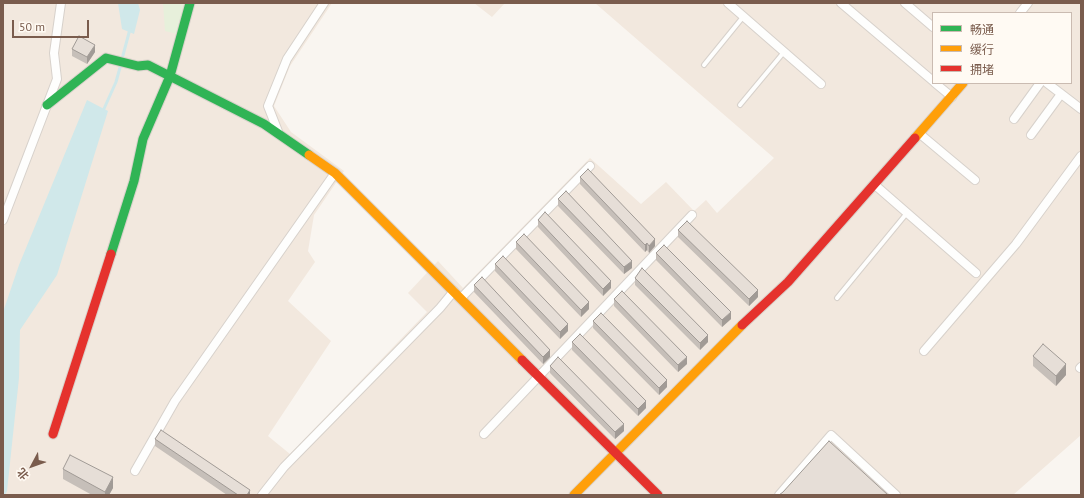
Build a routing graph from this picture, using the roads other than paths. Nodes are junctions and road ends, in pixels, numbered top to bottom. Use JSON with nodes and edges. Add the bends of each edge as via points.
{"nodes":[{"id":1,"x":61,"y":3,"type":"edge"},
{"id":2,"x":190,"y":3,"type":"edge"},
{"id":3,"x":324,"y":3,"type":"edge"},
{"id":4,"x":728,"y":3,"type":"edge"},
{"id":5,"x":840,"y":3,"type":"edge"},
{"id":6,"x":905,"y":3,"type":"edge"},
{"id":7,"x":1028,"y":3,"type":"edge"},
{"id":8,"x":1021,"y":12,"type":"edge"},
{"id":9,"x":744,"y":16,"type":"junction"},
{"id":10,"x":932,"y":26,"type":"edge"},
{"id":11,"x":784,"y":52,"type":"junction"},
{"id":12,"x":704,"y":65,"type":"dead end"},
{"id":13,"x":170,"y":76,"type":"junction"},
{"id":14,"x":932,"y":80,"type":"edge"},
{"id":15,"x":821,"y":84,"type":"dead end"},
{"id":16,"x":936,"y":84,"type":"edge"},
{"id":17,"x":962,"y":84,"type":"edge"},
{"id":18,"x":1039,"y":84,"type":"edge"},
{"id":19,"x":1048,"y":84,"type":"edge"},
{"id":20,"x":1061,"y":94,"type":"junction"},
{"id":21,"x":952,"y":97,"type":"junction"},
{"id":22,"x":47,"y":105,"type":"junction"},
{"id":23,"x":740,"y":106,"type":"dead end"},
{"id":24,"x":1081,"y":109,"type":"edge"},
{"id":25,"x":1014,"y":119,"type":"dead end"},
{"id":26,"x":279,"y":134,"type":"junction"},
{"id":27,"x":920,"y":134,"type":"junction"},
{"id":28,"x":1031,"y":135,"type":"dead end"},
{"id":29,"x":1081,"y":156,"type":"edge"},
{"id":30,"x":590,"y":166,"type":"dead end"},
{"id":31,"x":335,"y":173,"type":"junction"},
{"id":32,"x":975,"y":180,"type":"dead end"},
{"id":33,"x":875,"y":184,"type":"junction"},
{"id":34,"x":908,"y":213,"type":"junction"},
{"id":35,"x":692,"y":215,"type":"dead end"},
{"id":36,"x":3,"y":220,"type":"edge"},
{"id":37,"x":976,"y":273,"type":"dead end"},
{"id":38,"x":454,"y":291,"type":"junction"},
{"id":39,"x":461,"y":298,"type":"junction"},
{"id":40,"x":837,"y":298,"type":"dead end"},
{"id":41,"x":924,"y":351,"type":"dead end"},
{"id":42,"x":540,"y":377,"type":"junction"},
{"id":43,"x":53,"y":434,"type":"dead end"},
{"id":44,"x":484,"y":434,"type":"dead end"},
{"id":45,"x":616,"y":453,"type":"junction"},
{"id":46,"x":135,"y":471,"type":"dead end"},
{"id":47,"x":262,"y":495,"type":"edge"},
{"id":48,"x":574,"y":495,"type":"edge"},
{"id":49,"x":658,"y":495,"type":"edge"},
{"id":50,"x":779,"y":495,"type":"edge"},
{"id":51,"x":896,"y":495,"type":"edge"}],
"edges":[{"from":1,"to":22,"type":"street","via":[[54,53],[57,79]]},
{"from":2,"to":13,"type":"street"},
{"from":3,"to":26,"type":"street","via":[[287,59],[268,106]]},
{"from":4,"to":9,"type":"street"},
{"from":5,"to":14,"type":"street"},
{"from":6,"to":10,"type":"street"},
{"from":7,"to":8,"type":"street"},
{"from":9,"to":11,"type":"street"},
{"from":9,"to":12,"type":"lane"},
{"from":11,"to":15,"type":"street"},
{"from":11,"to":23,"type":"lane"},
{"from":13,"to":22,"type":"street","via":[[148,65],[138,66],[106,58]]},
{"from":13,"to":26,"type":"street"},
{"from":13,"to":43,"type":"street","via":[[143,139],[134,181]]},
{"from":16,"to":21,"type":"street"},
{"from":17,"to":21,"type":"street"},
{"from":18,"to":25,"type":"street"},
{"from":19,"to":20,"type":"street"},
{"from":20,"to":24,"type":"street"},
{"from":20,"to":28,"type":"street"},
{"from":21,"to":27,"type":"street"},
{"from":22,"to":36,"type":"street"},
{"from":26,"to":31,"type":"street"},
{"from":27,"to":32,"type":"street"},
{"from":27,"to":33,"type":"street"},
{"from":29,"to":41,"type":"street","via":[[1016,244]]},
{"from":30,"to":39,"type":"street"},
{"from":31,"to":38,"type":"street"},
{"from":31,"to":46,"type":"street","via":[[175,401]]},
{"from":33,"to":34,"type":"street"},
{"from":33,"to":45,"type":"street","via":[[788,282]]},
{"from":34,"to":37,"type":"street"},
{"from":34,"to":40,"type":"lane"},
{"from":35,"to":42,"type":"street"},
{"from":38,"to":39,"type":"street"},
{"from":38,"to":47,"type":"street","via":[[284,467]]},
{"from":39,"to":42,"type":"street"},
{"from":42,"to":44,"type":"street"},
{"from":42,"to":45,"type":"street"},
{"from":45,"to":48,"type":"street"},
{"from":45,"to":49,"type":"street"},
{"from":50,"to":51,"type":"street","via":[[831,435]]}]}
